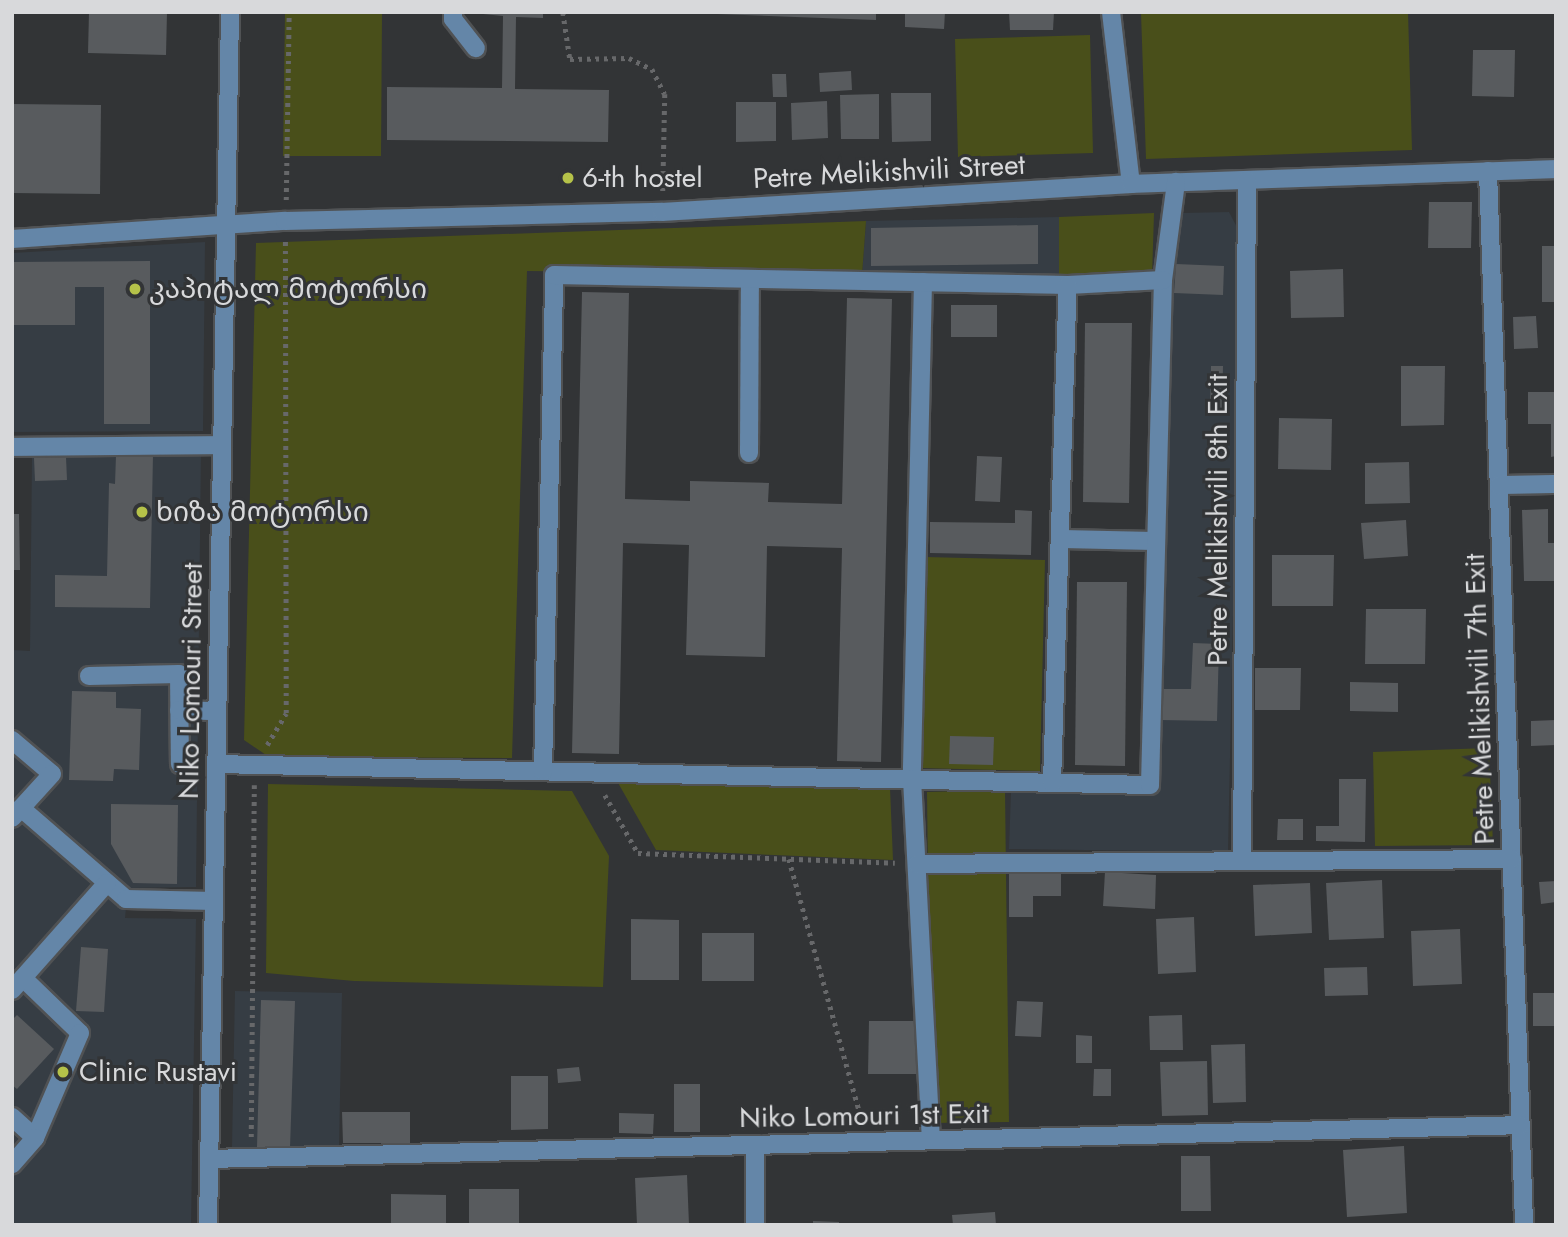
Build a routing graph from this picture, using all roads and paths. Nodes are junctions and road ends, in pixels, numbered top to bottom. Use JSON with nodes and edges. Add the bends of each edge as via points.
{"nodes":[{"id":1,"x":230,"y":12,"type":"edge"},
{"id":2,"x":289,"y":12,"type":"edge"},
{"id":3,"x":453,"y":12,"type":"edge"},
{"id":4,"x":563,"y":12,"type":"edge"},
{"id":5,"x":1111,"y":12,"type":"edge"},
{"id":6,"x":476,"y":48,"type":"dead end"},
{"id":7,"x":1556,"y":169,"type":"edge"},
{"id":8,"x":1488,"y":172,"type":"junction"},
{"id":9,"x":1247,"y":180,"type":"junction"},
{"id":10,"x":1176,"y":182,"type":"junction"},
{"id":11,"x":1131,"y":184,"type":"junction"},
{"id":12,"x":662,"y":212,"type":"junction"},
{"id":13,"x":285,"y":221,"type":"junction"},
{"id":14,"x":226,"y":226,"type":"junction"},
{"id":15,"x":12,"y":239,"type":"edge"},
{"id":16,"x":750,"y":279,"type":"junction"},
{"id":17,"x":1163,"y":280,"type":"junction"},
{"id":18,"x":923,"y":282,"type":"junction"},
{"id":19,"x":1068,"y":285,"type":"junction"},
{"id":20,"x":222,"y":445,"type":"junction"},
{"id":21,"x":12,"y":447,"type":"edge"},
{"id":22,"x":749,"y":453,"type":"dead end"},
{"id":23,"x":1556,"y":484,"type":"edge"},
{"id":24,"x":1499,"y":485,"type":"junction"},
{"id":25,"x":1060,"y":540,"type":"junction"},
{"id":26,"x":1156,"y":541,"type":"junction"},
{"id":27,"x":89,"y":676,"type":"dead end"},
{"id":28,"x":179,"y":710,"type":"junction"},
{"id":29,"x":217,"y":711,"type":"junction"},
{"id":30,"x":12,"y":740,"type":"edge"},
{"id":31,"x":180,"y":764,"type":"dead end"},
{"id":32,"x":216,"y":764,"type":"junction"},
{"id":33,"x":255,"y":765,"type":"junction"},
{"id":34,"x":543,"y":771,"type":"junction"},
{"id":35,"x":593,"y":772,"type":"junction"},
{"id":36,"x":912,"y":779,"type":"junction"},
{"id":37,"x":1052,"y":782,"type":"junction"},
{"id":38,"x":17,"y":813,"type":"edge"},
{"id":39,"x":789,"y":859,"type":"junction"},
{"id":40,"x":1512,"y":859,"type":"junction"},
{"id":41,"x":1242,"y":861,"type":"junction"},
{"id":42,"x":916,"y":864,"type":"junction"},
{"id":43,"x":107,"y":883,"type":"junction"},
{"id":44,"x":214,"y":901,"type":"junction"},
{"id":45,"x":18,"y":984,"type":"edge"},
{"id":46,"x":12,"y":1117,"type":"edge"},
{"id":47,"x":1521,"y":1125,"type":"junction"},
{"id":48,"x":35,"y":1138,"type":"junction"},
{"id":49,"x":931,"y":1140,"type":"junction"},
{"id":50,"x":867,"y":1142,"type":"junction"},
{"id":51,"x":755,"y":1145,"type":"junction"},
{"id":52,"x":251,"y":1158,"type":"junction"},
{"id":53,"x":209,"y":1159,"type":"junction"},
{"id":54,"x":12,"y":1164,"type":"edge"},
{"id":55,"x":208,"y":1225,"type":"edge"},
{"id":56,"x":755,"y":1225,"type":"edge"},
{"id":57,"x":1524,"y":1225,"type":"edge"}],
"edges":[{"from":1,"to":14,"type":"street","name":"Niko Lomouri Street"},
{"from":2,"to":13,"type":"path"},
{"from":3,"to":6,"type":"street","via":[[453,19]]},
{"from":4,"to":12,"type":"path","via":[[570,59],[629,58],[652,69],[665,94]]},
{"from":5,"to":11,"type":"street"},
{"from":7,"to":8,"type":"street","name":"Petre Melikishvili Street"},
{"from":8,"to":9,"type":"street","name":"Petre Melikishvili Street"},
{"from":8,"to":24,"type":"street","name":"Petre Melikishvili 7th Exit"},
{"from":9,"to":10,"type":"street","name":"Petre Melikishvili Street"},
{"from":9,"to":41,"type":"street","name":"Petre Melikishvili 8th Exit"},
{"from":10,"to":11,"type":"street","name":"Petre Melikishvili Street"},
{"from":10,"to":17,"type":"street"},
{"from":11,"to":12,"type":"street","name":"Petre Melikishvili Street"},
{"from":12,"to":13,"type":"street","name":"Petre Melikishvili Street"},
{"from":13,"to":14,"type":"street","name":"Petre Melikishvili Street"},
{"from":13,"to":33,"type":"path","via":[[286,713]]},
{"from":14,"to":15,"type":"street","name":"Petre Melikishvili Street"},
{"from":14,"to":20,"type":"street","name":"Niko Lomouri Street"},
{"from":16,"to":18,"type":"street"},
{"from":16,"to":22,"type":"street"},
{"from":16,"to":34,"type":"street","via":[[554,275]]},
{"from":17,"to":19,"type":"street"},
{"from":17,"to":26,"type":"street"},
{"from":18,"to":19,"type":"street"},
{"from":18,"to":36,"type":"street"},
{"from":19,"to":25,"type":"street"},
{"from":20,"to":21,"type":"street"},
{"from":20,"to":29,"type":"street","name":"Niko Lomouri Street"},
{"from":23,"to":24,"type":"street"},
{"from":24,"to":40,"type":"street","name":"Petre Melikishvili 7th Exit"},
{"from":25,"to":26,"type":"street"},
{"from":25,"to":37,"type":"street"},
{"from":26,"to":37,"type":"street","via":[[1150,785]]},
{"from":27,"to":28,"type":"street","via":[[179,674]]},
{"from":28,"to":29,"type":"street"},
{"from":28,"to":31,"type":"street"},
{"from":29,"to":32,"type":"street","name":"Niko Lomouri Street"},
{"from":30,"to":38,"type":"street","via":[[52,774]]},
{"from":32,"to":33,"type":"street"},
{"from":32,"to":44,"type":"street","name":"Niko Lomouri Street"},
{"from":33,"to":34,"type":"street"},
{"from":33,"to":52,"type":"path"},
{"from":34,"to":35,"type":"street"},
{"from":35,"to":36,"type":"street"},
{"from":35,"to":39,"type":"path","via":[[638,853]]},
{"from":36,"to":37,"type":"street"},
{"from":36,"to":42,"type":"street"},
{"from":38,"to":43,"type":"street"},
{"from":39,"to":42,"type":"path"},
{"from":39,"to":50,"type":"path"},
{"from":40,"to":41,"type":"street"},
{"from":40,"to":47,"type":"street","name":"Petre Melikishvili 7th Exit"},
{"from":41,"to":42,"type":"street"},
{"from":42,"to":49,"type":"street"},
{"from":43,"to":44,"type":"street","via":[[126,899]]},
{"from":43,"to":45,"type":"street"},
{"from":44,"to":53,"type":"street","name":"Niko Lomouri Street"},
{"from":45,"to":48,"type":"street","via":[[80,1033]]},
{"from":46,"to":48,"type":"street"},
{"from":47,"to":49,"type":"street","name":"Niko Lomouri 1st Exit"},
{"from":47,"to":57,"type":"street","name":"Petre Melikishvili 7th Exit"},
{"from":48,"to":54,"type":"street"},
{"from":49,"to":50,"type":"street","name":"Niko Lomouri 1st Exit"},
{"from":50,"to":51,"type":"street","name":"Niko Lomouri 1st Exit"},
{"from":51,"to":52,"type":"street","name":"Niko Lomouri 1st Exit"},
{"from":51,"to":56,"type":"street"},
{"from":52,"to":53,"type":"street","name":"Niko Lomouri 1st Exit"},
{"from":53,"to":55,"type":"street","name":"Niko Lomouri Street"}]}
